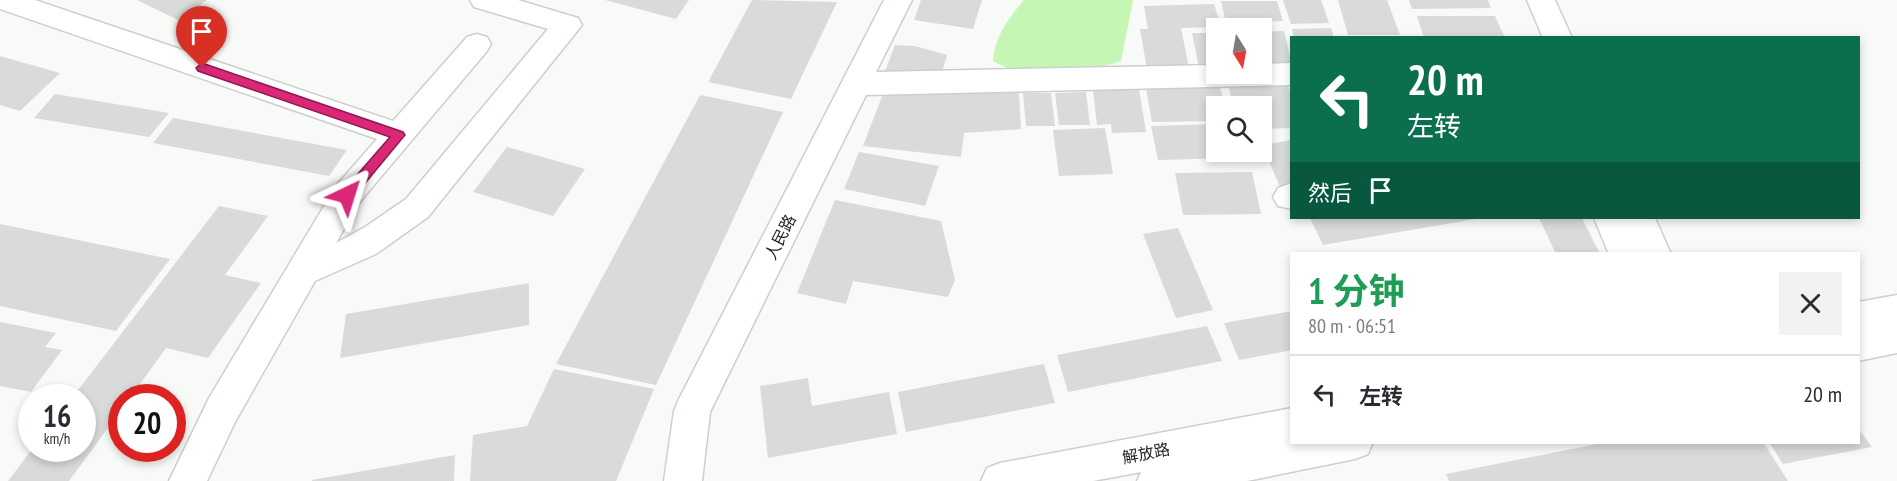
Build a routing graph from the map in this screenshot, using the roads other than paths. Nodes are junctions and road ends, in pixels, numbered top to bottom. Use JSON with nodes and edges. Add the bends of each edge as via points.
{"nodes":[{"id":1,"x":5,"y":0,"type":"edge"},
{"id":2,"x":484,"y":0,"type":"edge"},
{"id":3,"x":898,"y":0,"type":"edge"},
{"id":4,"x":1517,"y":0,"type":"edge"},
{"id":5,"x":1541,"y":0,"type":"edge"},
{"id":6,"x":1532,"y":36,"type":"edge"},
{"id":7,"x":1557,"y":36,"type":"edge"},
{"id":8,"x":477,"y":44,"type":"dead end"},
{"id":9,"x":1290,"y":74,"type":"edge"},
{"id":10,"x":857,"y":84,"type":"junction"},
{"id":11,"x":399,"y":135,"type":"junction"},
{"id":12,"x":1610,"y":219,"type":"edge"},
{"id":13,"x":1639,"y":219,"type":"edge"},
{"id":14,"x":1625,"y":252,"type":"edge"},
{"id":15,"x":1654,"y":252,"type":"edge"},
{"id":16,"x":305,"y":270,"type":"junction"},
{"id":17,"x":1897,"y":310,"type":"edge"},
{"id":18,"x":1860,"y":317,"type":"edge"},
{"id":19,"x":1897,"y":338,"type":"edge"},
{"id":20,"x":1860,"y":346,"type":"edge"},
{"id":21,"x":1290,"y":425,"type":"edge"},
{"id":22,"x":1345,"y":444,"type":"edge"},
{"id":23,"x":188,"y":481,"type":"edge"},
{"id":24,"x":683,"y":481,"type":"edge"},
{"id":25,"x":1000,"y":481,"type":"edge"},
{"id":26,"x":1156,"y":481,"type":"edge"}],
"edges":[{"from":1,"to":11,"type":"street"},
{"from":2,"to":16,"type":"street","via":[[567,25],[417,208],[388,231],[345,256]]},
{"from":3,"to":10,"type":"street","name":"人民路"},
{"from":4,"to":6,"type":"street"},
{"from":5,"to":7,"type":"street"},
{"from":8,"to":11,"type":"street"},
{"from":9,"to":10,"type":"street"},
{"from":10,"to":24,"type":"street","name":"人民路","via":[[692,411]]},
{"from":11,"to":16,"type":"street","via":[[347,195]]},
{"from":12,"to":14,"type":"street"},
{"from":13,"to":15,"type":"street"},
{"from":16,"to":23,"type":"street","via":[[222,410]]},
{"from":17,"to":18,"type":"street"},
{"from":19,"to":20,"type":"street"},
{"from":21,"to":25,"type":"street","name":"解放路"},
{"from":22,"to":26,"type":"street","name":"解放路"}]}
